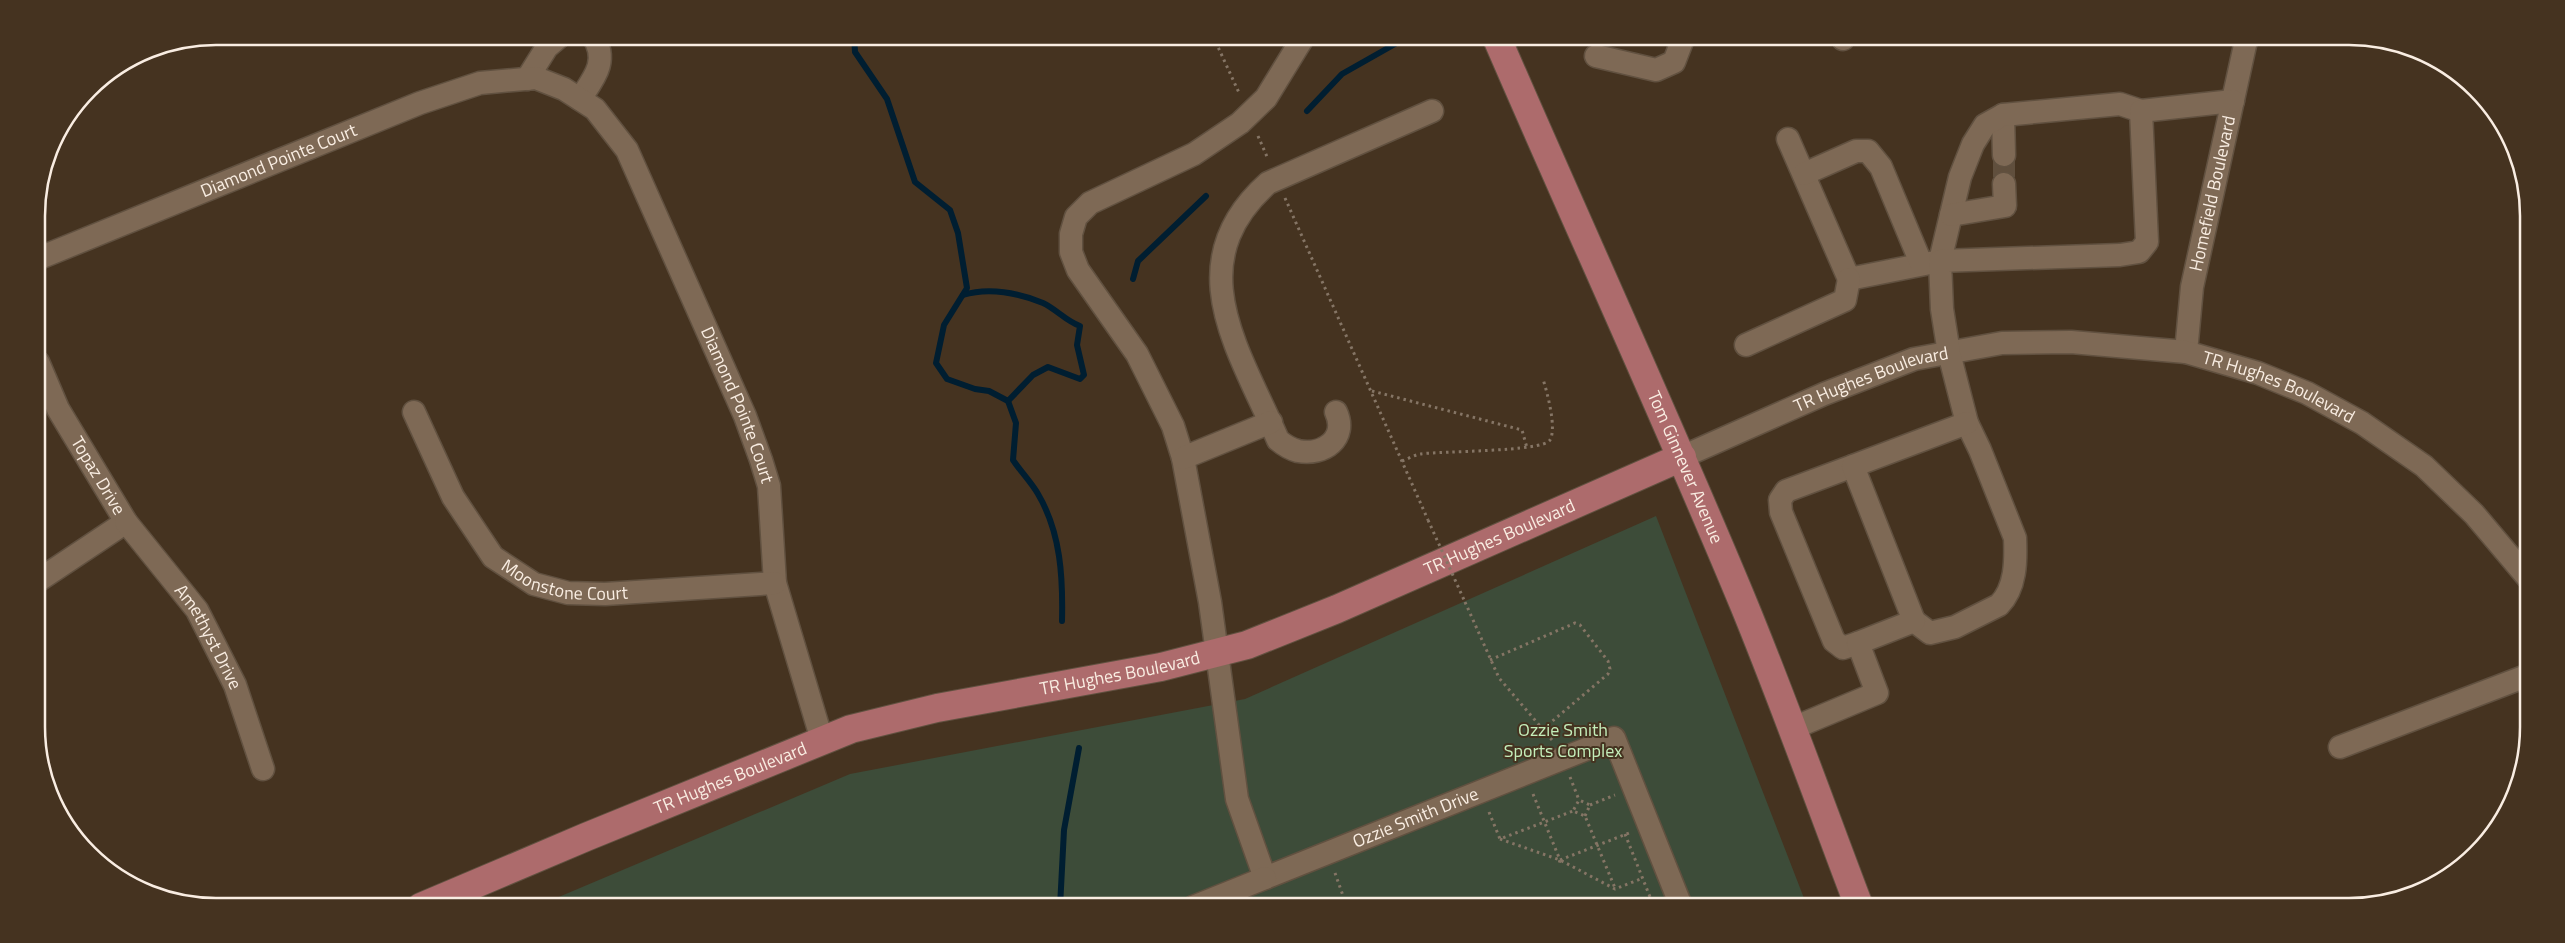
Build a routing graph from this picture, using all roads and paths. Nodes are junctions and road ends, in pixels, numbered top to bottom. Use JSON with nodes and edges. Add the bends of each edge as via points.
{"nodes":[{"id":1,"x":549,"y":45,"type":"edge"},
{"id":2,"x":599,"y":45,"type":"edge"},
{"id":3,"x":1217,"y":45,"type":"edge"},
{"id":4,"x":1298,"y":45,"type":"edge"},
{"id":5,"x":1500,"y":45,"type":"edge"},
{"id":6,"x":1681,"y":45,"type":"edge"},
{"id":7,"x":2245,"y":45,"type":"edge"},
{"id":8,"x":1596,"y":56,"type":"dead end"},
{"id":9,"x":526,"y":79,"type":"junction"},
{"id":10,"x":580,"y":99,"type":"junction"},
{"id":11,"x":2233,"y":101,"type":"junction"},
{"id":12,"x":1243,"y":104,"type":"dead end"},
{"id":13,"x":1432,"y":111,"type":"dead end"},
{"id":14,"x":2141,"y":111,"type":"junction"},
{"id":15,"x":2003,"y":115,"type":"junction"},
{"id":16,"x":1254,"y":128,"type":"dead end"},
{"id":17,"x":1788,"y":140,"type":"dead end"},
{"id":18,"x":2004,"y":155,"type":"tunnel mouth"},
{"id":19,"x":1271,"y":165,"type":"dead end"},
{"id":20,"x":1804,"y":174,"type":"junction"},
{"id":21,"x":2004,"y":184,"type":"tunnel mouth"},
{"id":22,"x":1282,"y":190,"type":"dead end"},
{"id":23,"x":1951,"y":216,"type":"junction"},
{"id":24,"x":45,"y":256,"type":"edge"},
{"id":25,"x":1931,"y":262,"type":"junction"},
{"id":26,"x":1849,"y":279,"type":"junction"},
{"id":27,"x":1746,"y":345,"type":"dead end"},
{"id":28,"x":2186,"y":352,"type":"junction"},
{"id":29,"x":1949,"y":353,"type":"junction"},
{"id":30,"x":45,"y":378,"type":"edge"},
{"id":31,"x":1543,"y":379,"type":"dead end"},
{"id":32,"x":1372,"y":391,"type":"junction"},
{"id":33,"x":414,"y":412,"type":"dead end"},
{"id":34,"x":1336,"y":412,"type":"dead end"},
{"id":35,"x":1271,"y":422,"type":"junction"},
{"id":36,"x":1967,"y":423,"type":"junction"},
{"id":37,"x":1526,"y":448,"type":"junction"},
{"id":38,"x":1682,"y":457,"type":"junction"},
{"id":39,"x":1183,"y":458,"type":"junction"},
{"id":40,"x":1402,"y":461,"type":"junction"},
{"id":41,"x":1853,"y":466,"type":"junction"},
{"id":42,"x":126,"y":522,"type":"junction"},
{"id":43,"x":2520,"y":569,"type":"edge"},
{"id":44,"x":45,"y":576,"type":"edge"},
{"id":45,"x":775,"y":583,"type":"junction"},
{"id":46,"x":1914,"y":621,"type":"junction"},
{"id":47,"x":1858,"y":643,"type":"junction"},
{"id":48,"x":1216,"y":654,"type":"junction"},
{"id":49,"x":1490,"y":660,"type":"junction"},
{"id":50,"x":2520,"y":678,"type":"edge"},
{"id":51,"x":1791,"y":728,"type":"junction"},
{"id":52,"x":1543,"y":729,"type":"junction"},
{"id":53,"x":822,"y":740,"type":"junction"},
{"id":54,"x":1557,"y":746,"type":"dead end"},
{"id":55,"x":2340,"y":746,"type":"dead end"},
{"id":56,"x":263,"y":769,"type":"dead end"},
{"id":57,"x":1568,"y":774,"type":"dead end"},
{"id":58,"x":1613,"y":786,"type":"dead end"},
{"id":59,"x":1531,"y":788,"type":"dead end"},
{"id":60,"x":1617,"y":794,"type":"junction"},
{"id":61,"x":1533,"y":795,"type":"junction"},
{"id":62,"x":1524,"y":798,"type":"dead end"},
{"id":63,"x":1579,"y":800,"type":"junction"},
{"id":64,"x":1621,"y":804,"type":"dead end"},
{"id":65,"x":1590,"y":805,"type":"junction"},
{"id":66,"x":1498,"y":809,"type":"dead end"},
{"id":67,"x":1573,"y":811,"type":"junction"},
{"id":68,"x":1489,"y":812,"type":"junction"},
{"id":69,"x":1484,"y":814,"type":"dead end"},
{"id":70,"x":1585,"y":816,"type":"junction"},
{"id":71,"x":1544,"y":822,"type":"junction"},
{"id":72,"x":1632,"y":831,"type":"dead end"},
{"id":73,"x":1625,"y":834,"type":"junction"},
{"id":74,"x":1500,"y":839,"type":"junction"},
{"id":75,"x":1597,"y":845,"type":"junction"},
{"id":76,"x":1559,"y":862,"type":"junction"},
{"id":77,"x":1343,"y":870,"type":"dead end"},
{"id":78,"x":1265,"y":878,"type":"junction"},
{"id":79,"x":1643,"y":878,"type":"junction"},
{"id":80,"x":1615,"y":888,"type":"junction"},
{"id":81,"x":443,"y":898,"type":"edge"},
{"id":82,"x":1215,"y":898,"type":"edge"},
{"id":83,"x":1344,"y":898,"type":"edge"},
{"id":84,"x":1651,"y":898,"type":"edge"},
{"id":85,"x":1678,"y":898,"type":"edge"},
{"id":86,"x":1856,"y":898,"type":"edge"}],
"edges":[{"from":1,"to":9,"type":"street"},
{"from":2,"to":10,"type":"street","via":[[600,63]]},
{"from":3,"to":12,"type":"path"},
{"from":4,"to":39,"type":"street","via":[[1266,98],[1240,123],[1194,154],[1090,203],[1076,216],[1071,252],[1078,270],[1137,354],[1173,426]]},
{"from":5,"to":38,"type":"main road","name":"Tom Ginnever Avenue","via":[[1618,319]]},
{"from":6,"to":8,"type":"street","via":[[1674,62],[1656,70]]},
{"from":7,"to":11,"type":"street","name":"Homefield Boulevard"},
{"from":9,"to":10,"type":"street","name":"Diamond Pointe Court","via":[[536,78]]},
{"from":9,"to":24,"type":"street","name":"Diamond Pointe Court","via":[[480,83],[420,103]]},
{"from":10,"to":45,"type":"street","name":"Diamond Pointe Court","via":[[595,109],[627,150],[745,416],[769,486]]},
{"from":11,"to":14,"type":"street"},
{"from":11,"to":28,"type":"street","name":"Homefield Boulevard","via":[[2192,286]]},
{"from":13,"to":35,"type":"street","via":[[1268,183],[1240,216],[1220,264],[1220,288],[1234,339]]},
{"from":14,"to":15,"type":"street","via":[[2120,104]]},
{"from":14,"to":25,"type":"street","via":[[2147,242],[2139,252]]},
{"from":15,"to":18,"type":"street"},
{"from":15,"to":23,"type":"street","via":[[1985,125],[1973,144]]},
{"from":16,"to":19,"type":"path"},
{"from":17,"to":20,"type":"street"},
{"from":20,"to":25,"type":"street","via":[[1856,151],[1868,151],[1881,167]]},
{"from":20,"to":26,"type":"street"},
{"from":21,"to":23,"type":"street","via":[[2005,206]]},
{"from":22,"to":32,"type":"path"},
{"from":23,"to":25,"type":"street"},
{"from":25,"to":26,"type":"street"},
{"from":25,"to":29,"type":"street"},
{"from":26,"to":27,"type":"street","via":[[1845,300]]},
{"from":28,"to":29,"type":"street","name":"TR Hughes Boulevard","via":[[2071,342],[2002,343]]},
{"from":28,"to":43,"type":"street","name":"TR Hughes Boulevard","via":[[2258,373],[2307,393],[2362,423],[2424,466],[2474,514]]},
{"from":29,"to":36,"type":"street"},
{"from":29,"to":38,"type":"street","name":"TR Hughes Boulevard","via":[[1914,359],[1824,394]]},
{"from":30,"to":42,"type":"street","name":"Topaz Drive","via":[[58,409]]},
{"from":31,"to":37,"type":"path","via":[[1550,402],[1550,440]]},
{"from":32,"to":37,"type":"path","via":[[1512,427],[1524,434]]},
{"from":32,"to":40,"type":"path"},
{"from":33,"to":45,"type":"street","name":"Moonstone Court","via":[[453,498],[493,557],[534,584],[568,593],[606,594]]},
{"from":34,"to":35,"type":"street","via":[[1340,432],[1335,441],[1313,451],[1288,448],[1278,440]]},
{"from":35,"to":39,"type":"street"},
{"from":36,"to":41,"type":"street"},
{"from":36,"to":46,"type":"street","via":[[2015,538],[2012,584],[1999,605],[1941,632],[1930,633]]},
{"from":37,"to":40,"type":"path","via":[[1420,454]]},
{"from":38,"to":48,"type":"main road","name":"TR Hughes Boulevard","via":[[1304,623]]},
{"from":38,"to":51,"type":"main road","name":"Tom Ginnever Avenue"},
{"from":39,"to":48,"type":"street","via":[[1210,602]]},
{"from":40,"to":49,"type":"path","bridge":true},
{"from":41,"to":46,"type":"street"},
{"from":41,"to":47,"type":"street","via":[[1786,491],[1780,500],[1781,512],[1834,641],[1843,648]]},
{"from":42,"to":44,"type":"street","name":"Topaz Drive"},
{"from":42,"to":56,"type":"street","name":"Amethyst Drive","via":[[197,610],[235,685]]},
{"from":45,"to":53,"type":"street","name":"Diamond Pointe Court"},
{"from":46,"to":47,"type":"street"},
{"from":47,"to":51,"type":"street","via":[[1877,693]]},
{"from":48,"to":53,"type":"main road","name":"TR Hughes Boulevard","via":[[1162,667],[937,708],[879,721]]},
{"from":48,"to":78,"type":"street","via":[[1237,799]]},
{"from":49,"to":52,"type":"path","via":[[1498,678]]},
{"from":49,"to":52,"type":"path","via":[[1575,624],[1580,625],[1608,662],[1608,674]]},
{"from":50,"to":55,"type":"street"},
{"from":51,"to":86,"type":"main road","name":"Tom Ginnever Avenue"},
{"from":52,"to":54,"type":"path"},
{"from":53,"to":81,"type":"main road","name":"TR Hughes Boulevard"},
{"from":57,"to":63,"type":"path"},
{"from":58,"to":60,"type":"path"},
{"from":59,"to":61,"type":"path"},
{"from":60,"to":64,"type":"path"},
{"from":60,"to":65,"type":"path"},
{"from":61,"to":62,"type":"path"},
{"from":61,"to":71,"type":"path"},
{"from":63,"to":65,"type":"path"},
{"from":63,"to":67,"type":"path"},
{"from":65,"to":70,"type":"path"},
{"from":66,"to":68,"type":"path"},
{"from":67,"to":70,"type":"path"},
{"from":67,"to":71,"type":"path"},
{"from":68,"to":69,"type":"path"},
{"from":68,"to":74,"type":"path"},
{"from":70,"to":75,"type":"path"},
{"from":71,"to":74,"type":"path"},
{"from":71,"to":76,"type":"path"},
{"from":72,"to":73,"type":"path"},
{"from":73,"to":75,"type":"path"},
{"from":73,"to":79,"type":"path"},
{"from":74,"to":76,"type":"path"},
{"from":75,"to":76,"type":"path"},
{"from":75,"to":80,"type":"path"},
{"from":76,"to":80,"type":"path"},
{"from":77,"to":83,"type":"path","via":[[1334,874]]},
{"from":78,"to":82,"type":"street"},
{"from":78,"to":85,"type":"street","name":"Ozzie Smith Drive","via":[[1614,738]]},
{"from":79,"to":80,"type":"path"},
{"from":79,"to":84,"type":"path"}]}
